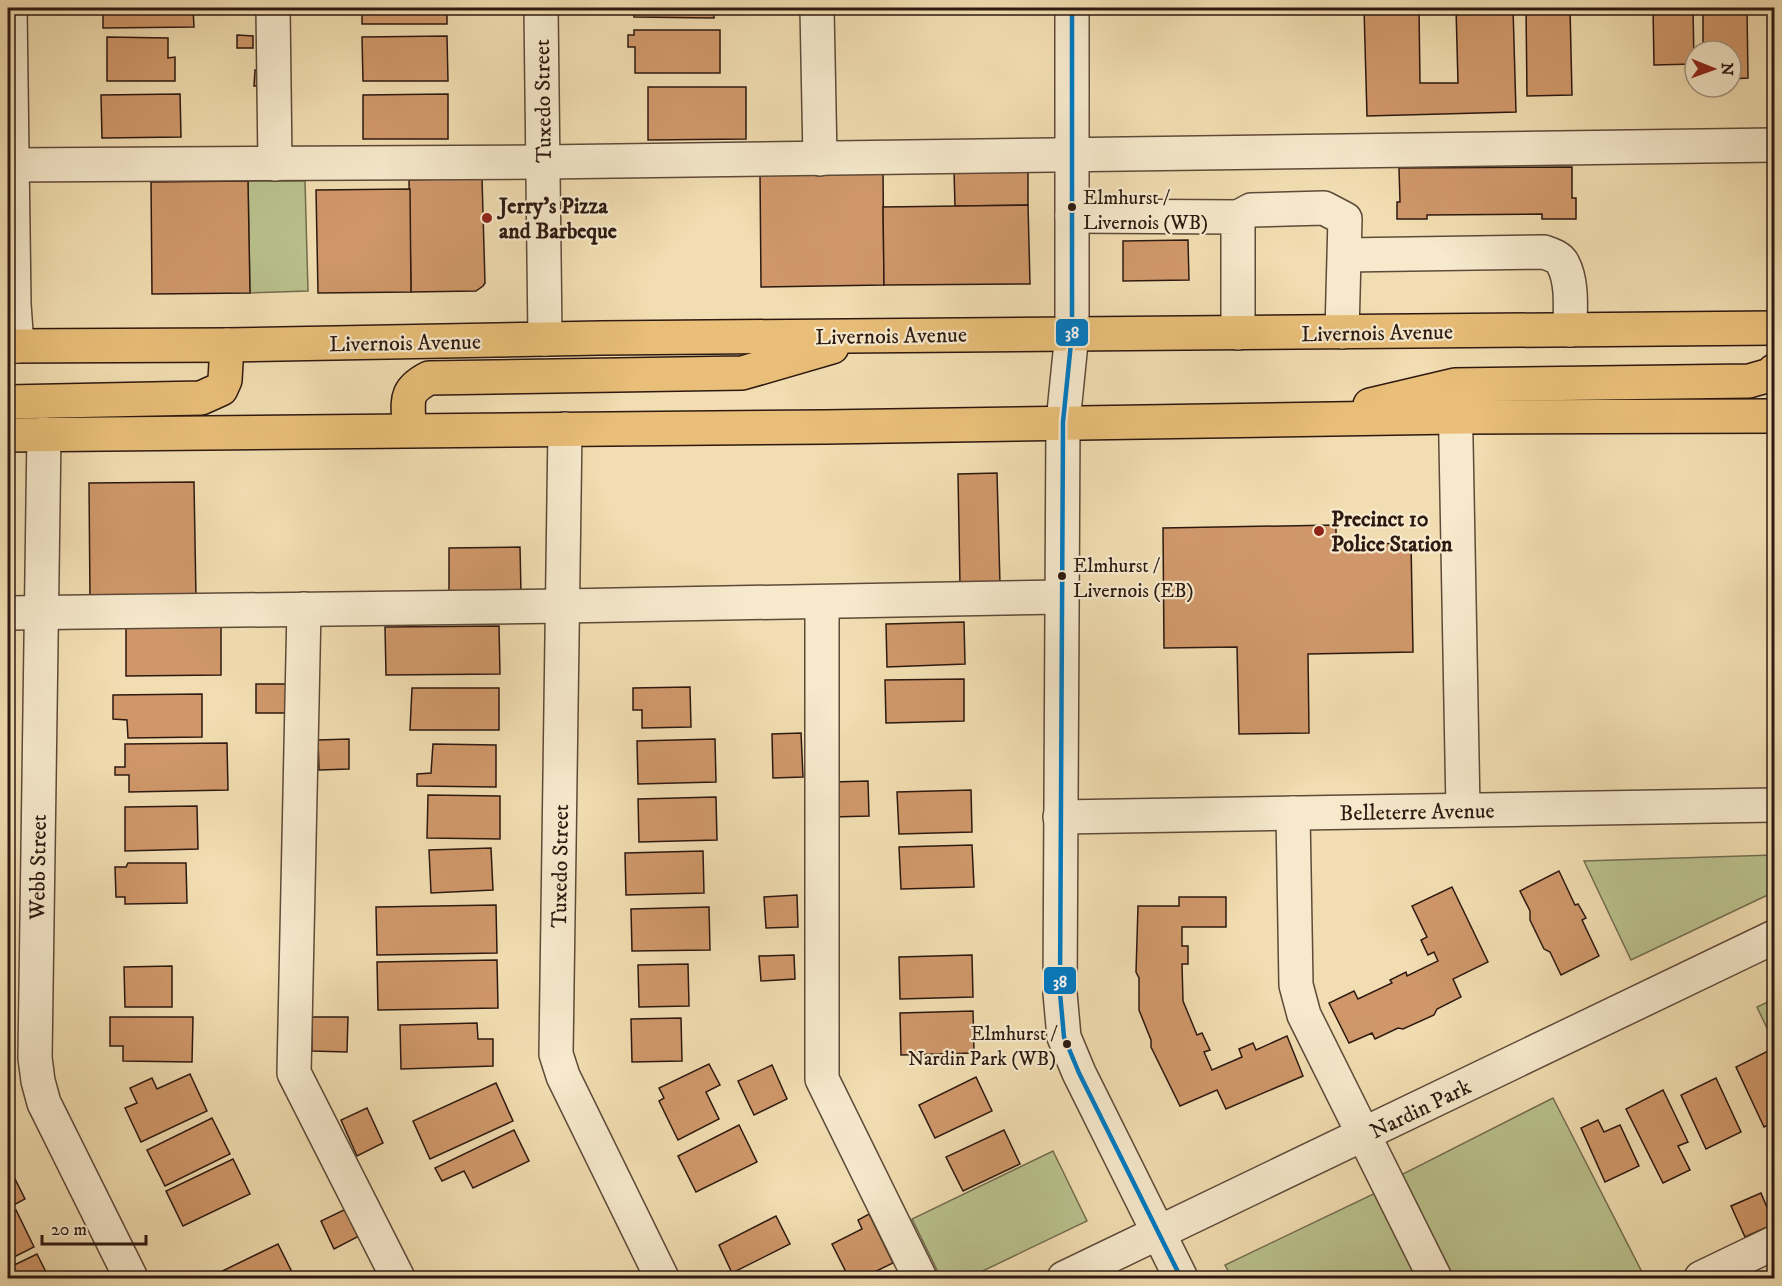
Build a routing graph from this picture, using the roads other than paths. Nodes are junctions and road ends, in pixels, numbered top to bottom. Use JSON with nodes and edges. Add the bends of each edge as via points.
{"nodes":[{"id":1,"x":10,"y":8,"type":"edge"},
{"id":2,"x":273,"y":8,"type":"edge"},
{"id":3,"x":541,"y":8,"type":"edge"},
{"id":4,"x":817,"y":8,"type":"edge"},
{"id":5,"x":1072,"y":8,"type":"edge"},
{"id":6,"x":1774,"y":145,"type":"edge"},
{"id":7,"x":1072,"y":155,"type":"junction"},
{"id":8,"x":820,"y":159,"type":"junction"},
{"id":9,"x":543,"y":162,"type":"junction"},
{"id":10,"x":274,"y":164,"type":"junction"},
{"id":11,"x":10,"y":165,"type":"edge"},
{"id":12,"x":1072,"y":216,"type":"junction"},
{"id":13,"x":1238,"y":217,"type":"junction"},
{"id":14,"x":1345,"y":255,"type":"junction"},
{"id":15,"x":1774,"y":328,"type":"edge"},
{"id":16,"x":1570,"y":330,"type":"junction"},
{"id":17,"x":1342,"y":332,"type":"junction"},
{"id":18,"x":1072,"y":333,"type":"junction"},
{"id":19,"x":1238,"y":333,"type":"junction"},
{"id":20,"x":873,"y":336,"type":"junction"},
{"id":21,"x":545,"y":339,"type":"junction"},
{"id":22,"x":227,"y":345,"type":"junction"},
{"id":23,"x":12,"y":346,"type":"edge"},
{"id":24,"x":1774,"y":371,"type":"edge"},
{"id":25,"x":1455,"y":385,"type":"junction"},
{"id":26,"x":8,"y":402,"type":"edge"},
{"id":27,"x":1774,"y":416,"type":"edge"},
{"id":28,"x":1457,"y":417,"type":"junction"},
{"id":29,"x":1307,"y":419,"type":"junction"},
{"id":30,"x":1063,"y":422,"type":"junction"},
{"id":31,"x":565,"y":429,"type":"junction"},
{"id":32,"x":409,"y":430,"type":"junction"},
{"id":33,"x":44,"y":434,"type":"junction"},
{"id":34,"x":8,"y":435,"type":"edge"},
{"id":35,"x":1061,"y":597,"type":"junction"},
{"id":36,"x":822,"y":602,"type":"junction"},
{"id":37,"x":562,"y":606,"type":"junction"},
{"id":38,"x":304,"y":609,"type":"junction"},
{"id":39,"x":41,"y":612,"type":"junction"},
{"id":40,"x":8,"y":613,"type":"edge"},
{"id":41,"x":1774,"y":805,"type":"edge"},
{"id":42,"x":1463,"y":810,"type":"junction"},
{"id":43,"x":1293,"y":813,"type":"junction"},
{"id":44,"x":1060,"y":817,"type":"junction"},
{"id":45,"x":1774,"y":937,"type":"edge"},
{"id":46,"x":21,"y":959,"type":"edge"},
{"id":47,"x":1364,"y":1135,"type":"junction"},
{"id":48,"x":1158,"y":1234,"type":"junction"},
{"id":49,"x":1774,"y":1243,"type":"edge"},
{"id":50,"x":131,"y":1278,"type":"edge"},
{"id":51,"x":398,"y":1278,"type":"edge"},
{"id":52,"x":662,"y":1278,"type":"edge"},
{"id":53,"x":920,"y":1278,"type":"edge"},
{"id":54,"x":1064,"y":1278,"type":"edge"},
{"id":55,"x":1181,"y":1278,"type":"edge"},
{"id":56,"x":1435,"y":1278,"type":"edge"},
{"id":57,"x":1701,"y":1278,"type":"edge"}],
"edges":[{"from":1,"to":11,"type":"street"},
{"from":2,"to":10,"type":"street"},
{"from":3,"to":9,"type":"street","name":"Tuxedo Street"},
{"from":4,"to":8,"type":"street"},
{"from":5,"to":7,"type":"street"},
{"from":6,"to":7,"type":"street"},
{"from":7,"to":8,"type":"street"},
{"from":7,"to":12,"type":"street"},
{"from":8,"to":9,"type":"street"},
{"from":9,"to":10,"type":"street"},
{"from":9,"to":21,"type":"street","name":"Tuxedo Street"},
{"from":10,"to":11,"type":"street"},
{"from":11,"to":23,"type":"street"},
{"from":12,"to":13,"type":"street"},
{"from":12,"to":18,"type":"street"},
{"from":13,"to":14,"type":"street","via":[[1251,210],[1324,208],[1345,219]]},
{"from":13,"to":19,"type":"street"},
{"from":14,"to":16,"type":"street","via":[[1544,252],[1563,262],[1569,287]]},
{"from":14,"to":17,"type":"street"},
{"from":15,"to":16,"type":"main road","name":"Livernois Avenue"},
{"from":16,"to":17,"type":"main road","name":"Livernois Avenue"},
{"from":17,"to":19,"type":"main road","name":"Livernois Avenue"},
{"from":18,"to":19,"type":"main road","name":"Livernois Avenue"},
{"from":18,"to":20,"type":"main road","name":"Livernois Avenue"},
{"from":18,"to":30,"type":"street"},
{"from":20,"to":21,"type":"main road","name":"Livernois Avenue"},
{"from":20,"to":32,"type":"main road","via":[[742,373],[429,378],[412,389]]},
{"from":21,"to":22,"type":"main road","name":"Livernois Avenue"},
{"from":22,"to":23,"type":"main road","name":"Livernois Avenue"},
{"from":22,"to":26,"type":"main road","via":[[221,389],[201,398]]},
{"from":24,"to":25,"type":"main road","via":[[1749,381]]},
{"from":25,"to":28,"type":"street"},
{"from":25,"to":29,"type":"main road"},
{"from":27,"to":28,"type":"main road"},
{"from":28,"to":29,"type":"main road"},
{"from":28,"to":42,"type":"street"},
{"from":29,"to":30,"type":"main road"},
{"from":30,"to":31,"type":"main road"},
{"from":30,"to":35,"type":"street"},
{"from":31,"to":32,"type":"main road"},
{"from":31,"to":37,"type":"street","name":"Tuxedo Street"},
{"from":32,"to":33,"type":"main road"},
{"from":33,"to":34,"type":"main road"},
{"from":33,"to":39,"type":"street","name":"Webb Street"},
{"from":35,"to":36,"type":"street"},
{"from":35,"to":44,"type":"street"},
{"from":36,"to":37,"type":"street"},
{"from":36,"to":53,"type":"street","via":[[822,1079]]},
{"from":37,"to":38,"type":"street"},
{"from":37,"to":52,"type":"street","name":"Tuxedo Street","via":[[556,1054],[562,1076]]},
{"from":38,"to":39,"type":"street"},
{"from":38,"to":51,"type":"street","via":[[294,1073]]},
{"from":39,"to":40,"type":"street"},
{"from":39,"to":46,"type":"street","name":"Webb Street"},
{"from":41,"to":42,"type":"street","name":"Belleterre Avenue"},
{"from":42,"to":43,"type":"street","name":"Belleterre Avenue"},
{"from":43,"to":44,"type":"street","name":"Belleterre Avenue"},
{"from":43,"to":47,"type":"street","via":[[1296,985],[1304,1015]]},
{"from":44,"to":48,"type":"street","via":[[1060,993],[1064,1037]]},
{"from":45,"to":47,"type":"street","name":"Nardin Park"},
{"from":46,"to":50,"type":"street","name":"Webb Street","via":[[44,1103]]},
{"from":47,"to":48,"type":"street","name":"Nardin Park"},
{"from":47,"to":56,"type":"street"},
{"from":48,"to":54,"type":"street","name":"Nardin Park"},
{"from":48,"to":55,"type":"street"},
{"from":49,"to":57,"type":"street"}]}
